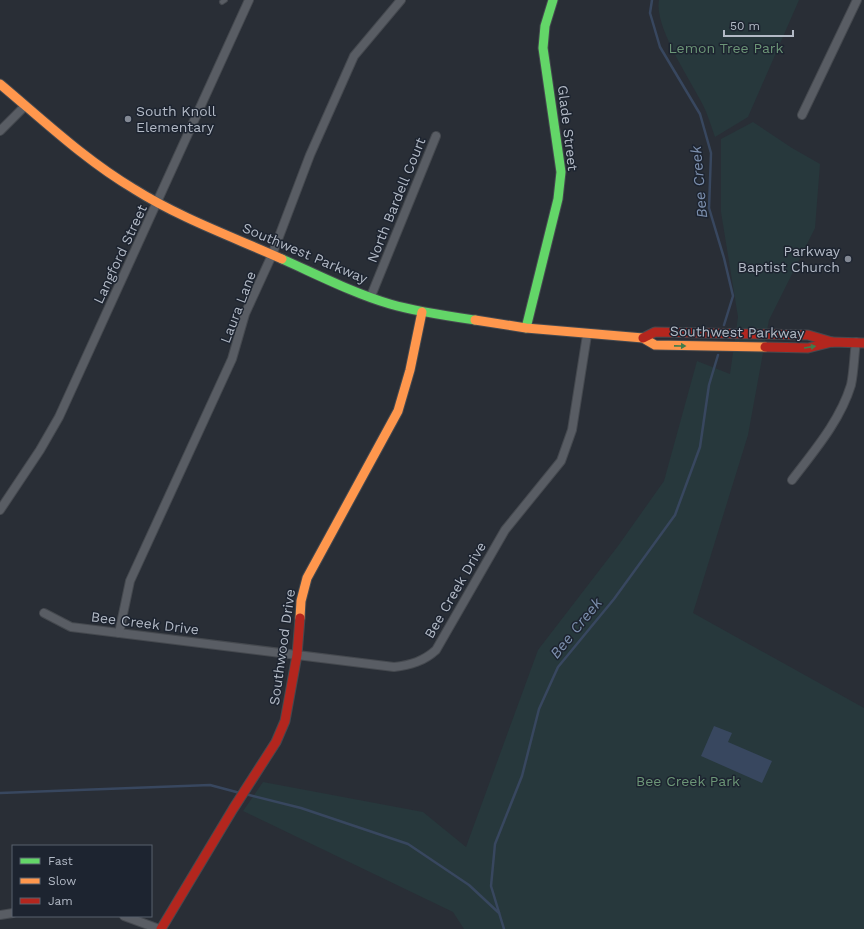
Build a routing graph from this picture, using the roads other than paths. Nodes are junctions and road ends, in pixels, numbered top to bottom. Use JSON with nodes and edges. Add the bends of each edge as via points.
{"nodes":[{"id":1,"x":249,"y":0,"type":"edge"},
{"id":2,"x":401,"y":0,"type":"edge"},
{"id":3,"x":553,"y":0,"type":"edge"},
{"id":4,"x":857,"y":0,"type":"edge"},
{"id":5,"x":0,"y":84,"type":"edge"},
{"id":6,"x":25,"y":106,"type":"junction"},
{"id":7,"x":802,"y":114,"type":"dead end"},
{"id":8,"x":0,"y":131,"type":"edge"},
{"id":9,"x":436,"y":136,"type":"dead end"},
{"id":10,"x":158,"y":203,"type":"junction"},
{"id":11,"x":272,"y":255,"type":"junction"},
{"id":12,"x":371,"y":296,"type":"junction"},
{"id":13,"x":422,"y":312,"type":"junction"},
{"id":14,"x":526,"y":328,"type":"junction"},
{"id":15,"x":587,"y":334,"type":"junction"},
{"id":16,"x":643,"y":338,"type":"junction"},
{"id":17,"x":832,"y":342,"type":"junction"},
{"id":18,"x":860,"y":342,"type":"edge"},
{"id":19,"x":792,"y":480,"type":"dead end"},
{"id":20,"x":0,"y":510,"type":"edge"},
{"id":21,"x":44,"y":613,"type":"dead end"},
{"id":22,"x":119,"y":633,"type":"junction"},
{"id":23,"x":297,"y":655,"type":"junction"},
{"id":24,"x":12,"y":914,"type":"edge"},
{"id":25,"x":0,"y":915,"type":"edge"},
{"id":26,"x":127,"y":917,"type":"edge"},
{"id":27,"x":160,"y":929,"type":"edge"}],
"edges":[{"from":1,"to":10,"type":"street","name":"Langford Street"},
{"from":2,"to":11,"type":"street","name":"Laura Lane","via":[[354,56],[310,155]]},
{"from":3,"to":14,"type":"main road","name":"Glade Street","via":[[544,26],[543,48],[561,172],[558,199]]},
{"from":4,"to":7,"type":"street"},
{"from":5,"to":6,"type":"main road","name":"Southwest Parkway"},
{"from":6,"to":8,"type":"street"},
{"from":6,"to":10,"type":"main road","name":"Southwest Parkway","via":[[110,174]]},
{"from":9,"to":12,"type":"street","name":"North Bardell Court"},
{"from":10,"to":11,"type":"main road","name":"Southwest Parkway"},
{"from":10,"to":20,"type":"street","name":"Langford Street","via":[[59,417]]},
{"from":11,"to":12,"type":"main road","name":"Southwest Parkway"},
{"from":11,"to":22,"type":"street","name":"Laura Lane","via":[[245,314],[232,359],[130,581]]},
{"from":12,"to":13,"type":"main road","name":"Southwest Parkway"},
{"from":13,"to":14,"type":"main road","name":"Southwest Parkway"},
{"from":13,"to":23,"type":"main road","name":"Southwood Drive","via":[[410,370],[398,411],[307,578]]},
{"from":14,"to":15,"type":"main road","name":"Southwest Parkway"},
{"from":15,"to":16,"type":"main road","name":"Southwest Parkway"},
{"from":15,"to":23,"type":"street","name":"Bee Creek Drive","via":[[572,430],[561,461],[505,530],[436,650],[408,666],[394,667]]},
{"from":16,"to":17,"type":"main road","name":"Southwest Parkway","via":[[655,332],[752,332],[808,335]]},
{"from":16,"to":17,"type":"main road","name":"Southwest Parkway","one_way":true,"via":[[655,345],[808,348]]},
{"from":17,"to":18,"type":"main road","name":"Southwest Parkway"},
{"from":18,"to":19,"type":"street","via":[[844,403],[823,440]]},
{"from":21,"to":22,"type":"street","name":"Bee Creek Drive","via":[[71,627]]},
{"from":22,"to":23,"type":"street","name":"Bee Creek Drive"},
{"from":23,"to":27,"type":"main road","name":"Southwood Drive","via":[[285,721],[276,742]]},
{"from":24,"to":25,"type":"street"},
{"from":26,"to":27,"type":"street"}]}
